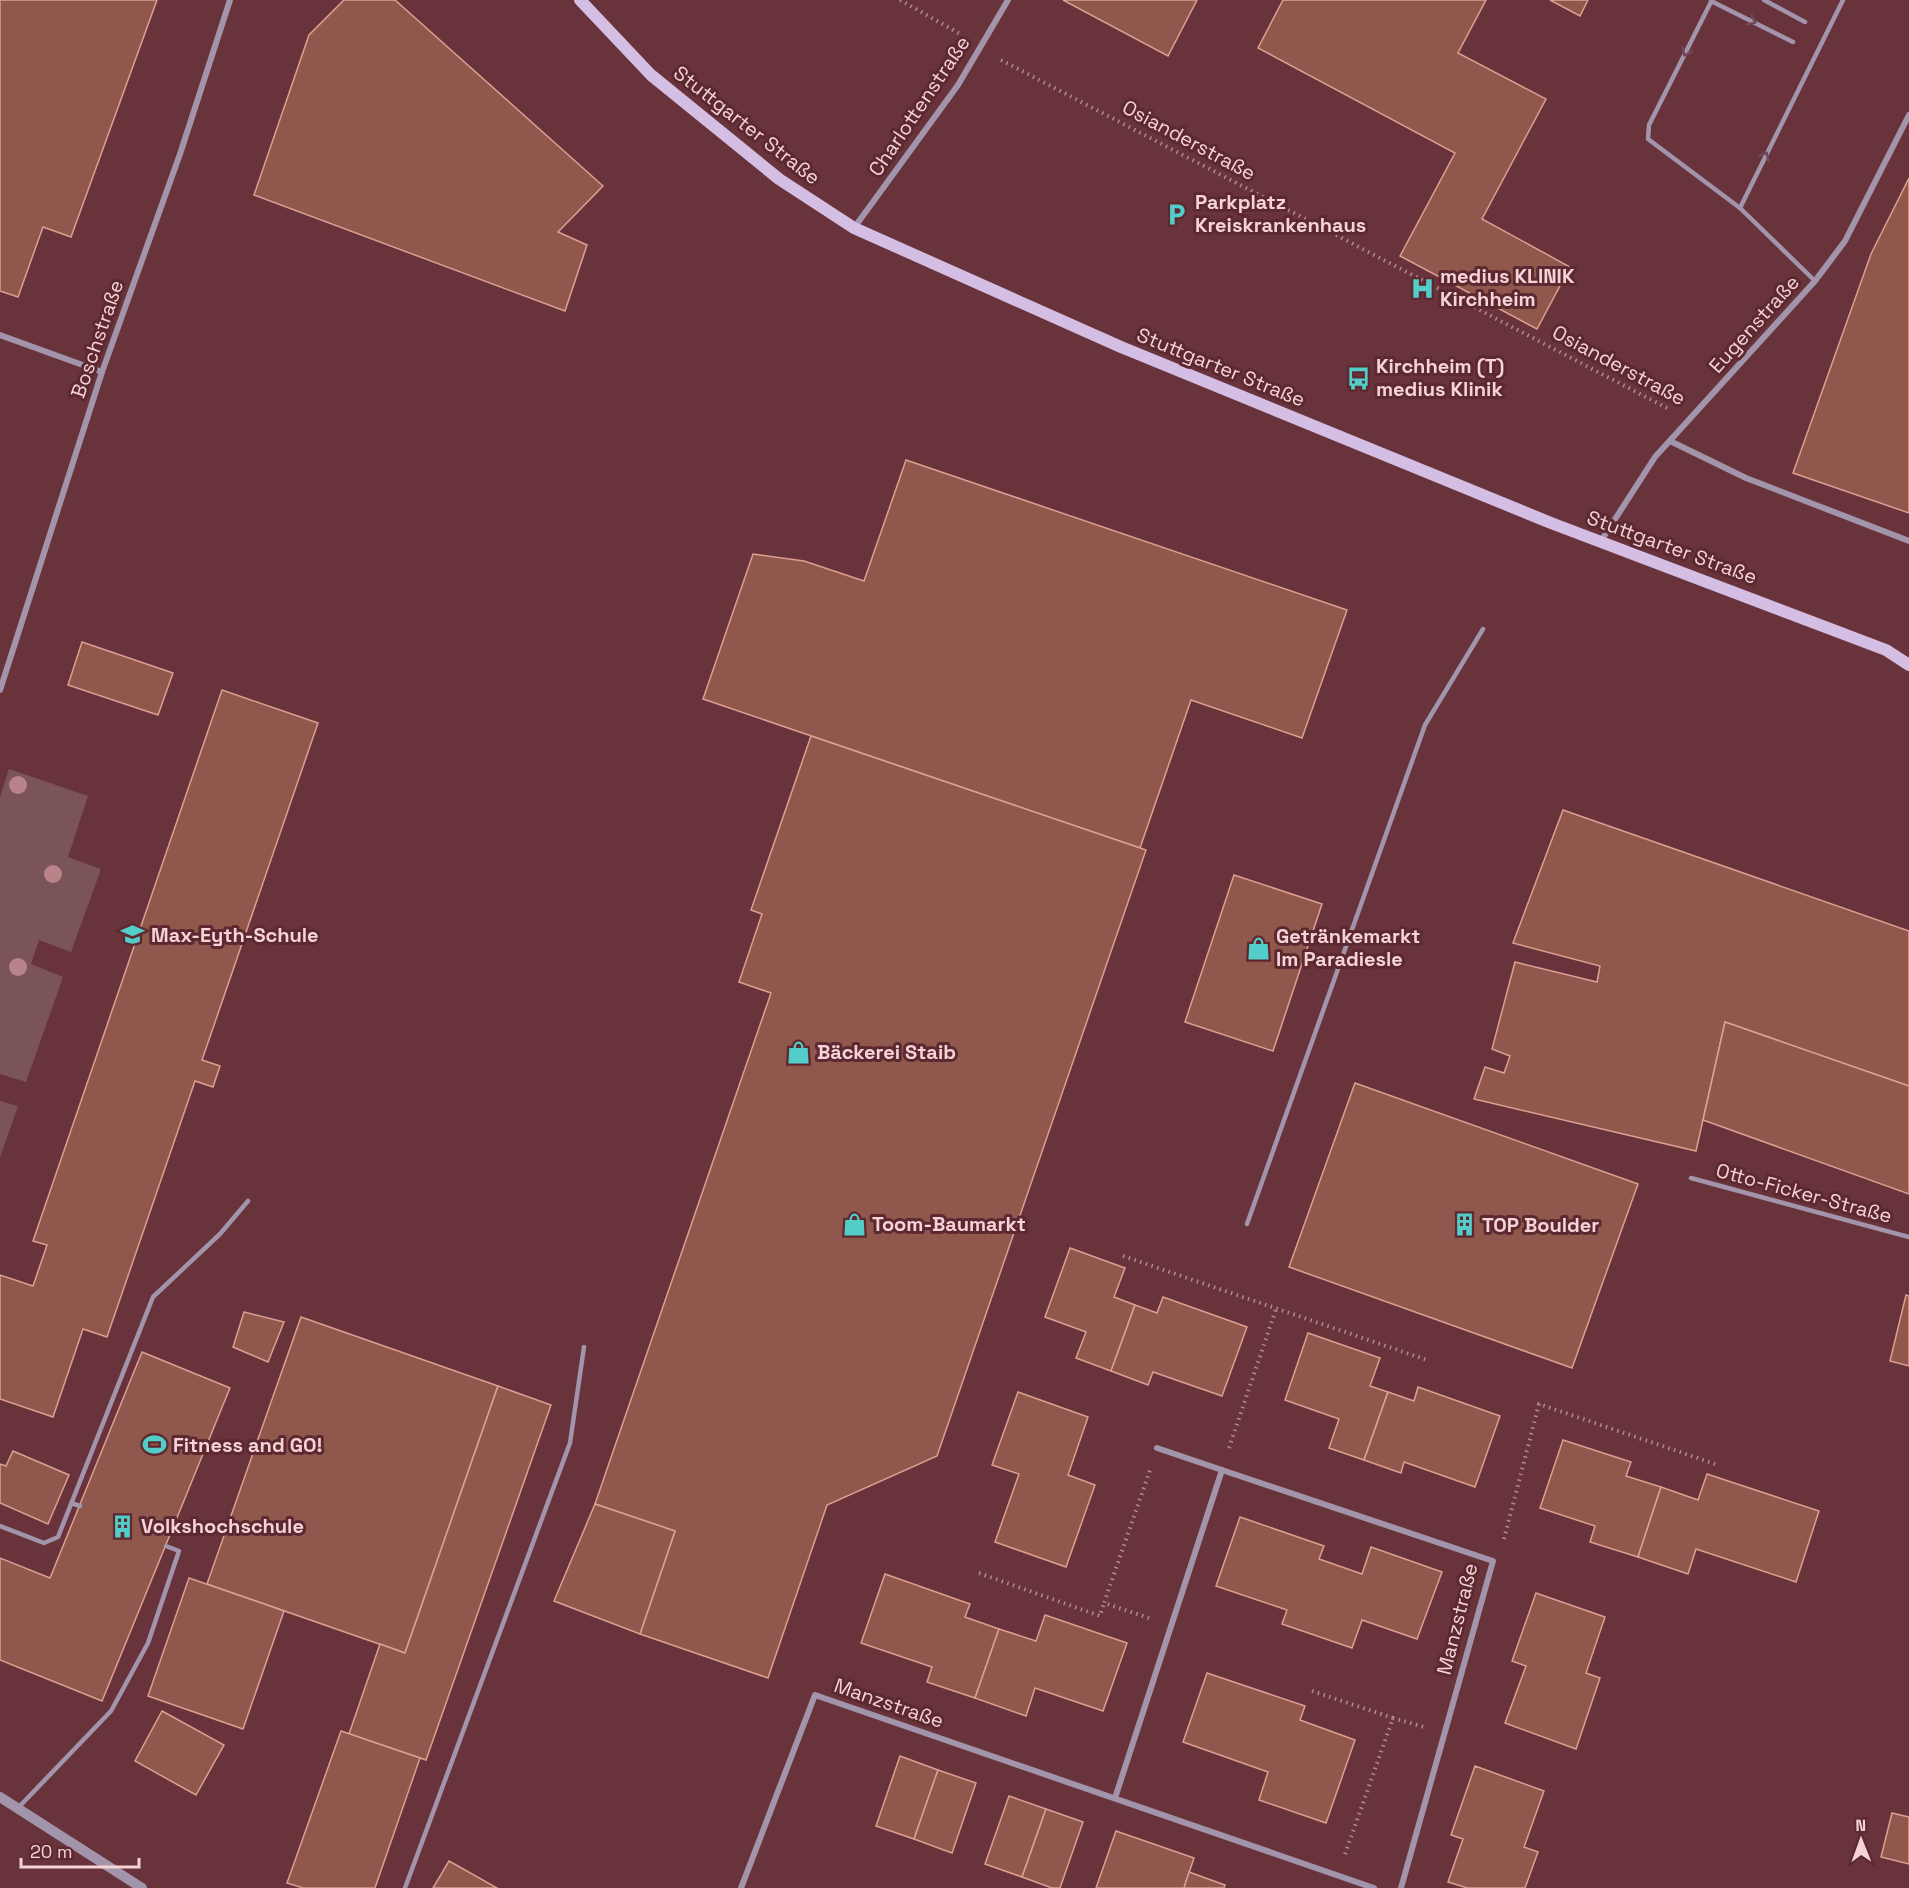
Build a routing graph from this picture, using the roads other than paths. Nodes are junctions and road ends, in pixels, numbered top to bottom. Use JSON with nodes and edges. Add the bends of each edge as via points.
{"nodes":[{"id":1,"x":230,"y":0,"type":"edge"},
{"id":2,"x":580,"y":0,"type":"edge"},
{"id":3,"x":1008,"y":0,"type":"edge"},
{"id":4,"x":1764,"y":0,"type":"edge"},
{"id":5,"x":1843,"y":0,"type":"edge"},
{"id":6,"x":1711,"y":1,"type":"edge"},
{"id":7,"x":1805,"y":21,"type":"dead end"},
{"id":8,"x":1793,"y":42,"type":"dead end"},
{"id":9,"x":1909,"y":115,"type":"edge"},
{"id":10,"x":1740,"y":208,"type":"junction"},
{"id":11,"x":854,"y":228,"type":"junction"},
{"id":12,"x":1815,"y":281,"type":"junction"},
{"id":13,"x":0,"y":335,"type":"edge"},
{"id":14,"x":102,"y":372,"type":"junction"},
{"id":15,"x":1670,"y":441,"type":"junction"},
{"id":16,"x":1601,"y":541,"type":"junction"},
{"id":17,"x":1909,"y":542,"type":"edge"},
{"id":18,"x":1484,"y":629,"type":"dead end"},
{"id":19,"x":1909,"y":664,"type":"edge"},
{"id":20,"x":0,"y":690,"type":"edge"},
{"id":21,"x":1691,"y":1178,"type":"dead end"},
{"id":22,"x":248,"y":1201,"type":"dead end"},
{"id":23,"x":1247,"y":1224,"type":"dead end"},
{"id":24,"x":1909,"y":1237,"type":"edge"},
{"id":25,"x":584,"y":1347,"type":"dead end"},
{"id":26,"x":1157,"y":1448,"type":"road end"},
{"id":27,"x":1222,"y":1470,"type":"junction"},
{"id":28,"x":71,"y":1503,"type":"junction"},
{"id":29,"x":80,"y":1506,"type":"dead end"},
{"id":30,"x":0,"y":1526,"type":"edge"},
{"id":31,"x":166,"y":1546,"type":"dead end"},
{"id":32,"x":0,"y":1797,"type":"edge"},
{"id":33,"x":1115,"y":1798,"type":"junction"},
{"id":34,"x":17,"y":1809,"type":"junction"},
{"id":35,"x":142,"y":1888,"type":"edge"},
{"id":36,"x":405,"y":1888,"type":"edge"},
{"id":37,"x":741,"y":1888,"type":"edge"},
{"id":38,"x":1374,"y":1888,"type":"edge"},
{"id":39,"x":1401,"y":1888,"type":"edge"}],
"edges":[{"from":1,"to":14,"type":"street","name":"Boschstraße"},
{"from":2,"to":11,"type":"main road","name":"Stuttgarter Straße","via":[[651,75],[779,179]]},
{"from":3,"to":11,"type":"street","name":"Charlottenstraße","via":[[958,85]]},
{"from":4,"to":7,"type":"lane"},
{"from":10,"to":5,"type":"lane","one_way":true},
{"from":6,"to":8,"type":"lane","one_way":true},
{"from":6,"to":10,"type":"lane","one_way":true,"via":[[1649,125],[1648,138]]},
{"from":9,"to":12,"type":"street","name":"Eugenstraße","via":[[1845,241]]},
{"from":10,"to":12,"type":"lane"},
{"from":11,"to":16,"type":"main road","name":"Stuttgarter Straße","via":[[1121,346]]},
{"from":12,"to":15,"type":"street","name":"Eugenstraße"},
{"from":13,"to":14,"type":"street"},
{"from":14,"to":20,"type":"street","name":"Boschstraße"},
{"from":15,"to":16,"type":"street","name":"Eugenstraße","via":[[1655,457]]},
{"from":15,"to":17,"type":"street","via":[[1746,478]]},
{"from":16,"to":19,"type":"main road","name":"Stuttgarter Straße","via":[[1886,650]]},
{"from":18,"to":23,"type":"lane","via":[[1425,725]]},
{"from":21,"to":24,"type":"lane","name":"Otto-Ficker-Straße"},
{"from":22,"to":28,"type":"lane","via":[[220,1234],[153,1297]]},
{"from":25,"to":36,"type":"lane","via":[[570,1443]]},
{"from":26,"to":27,"type":"street","name":"Manzstraße"},
{"from":27,"to":33,"type":"street"},
{"from":27,"to":39,"type":"street","name":"Manzstraße","via":[[1493,1561]]},
{"from":28,"to":29,"type":"lane"},
{"from":28,"to":30,"type":"lane","via":[[58,1537],[44,1543]]},
{"from":31,"to":34,"type":"lane","via":[[179,1551],[148,1643],[111,1712]]},
{"from":32,"to":34,"type":"street"},
{"from":33,"to":37,"type":"street","name":"Manzstraße","via":[[815,1695]]},
{"from":33,"to":38,"type":"street","name":"Manzstraße"},
{"from":34,"to":35,"type":"street"}]}
